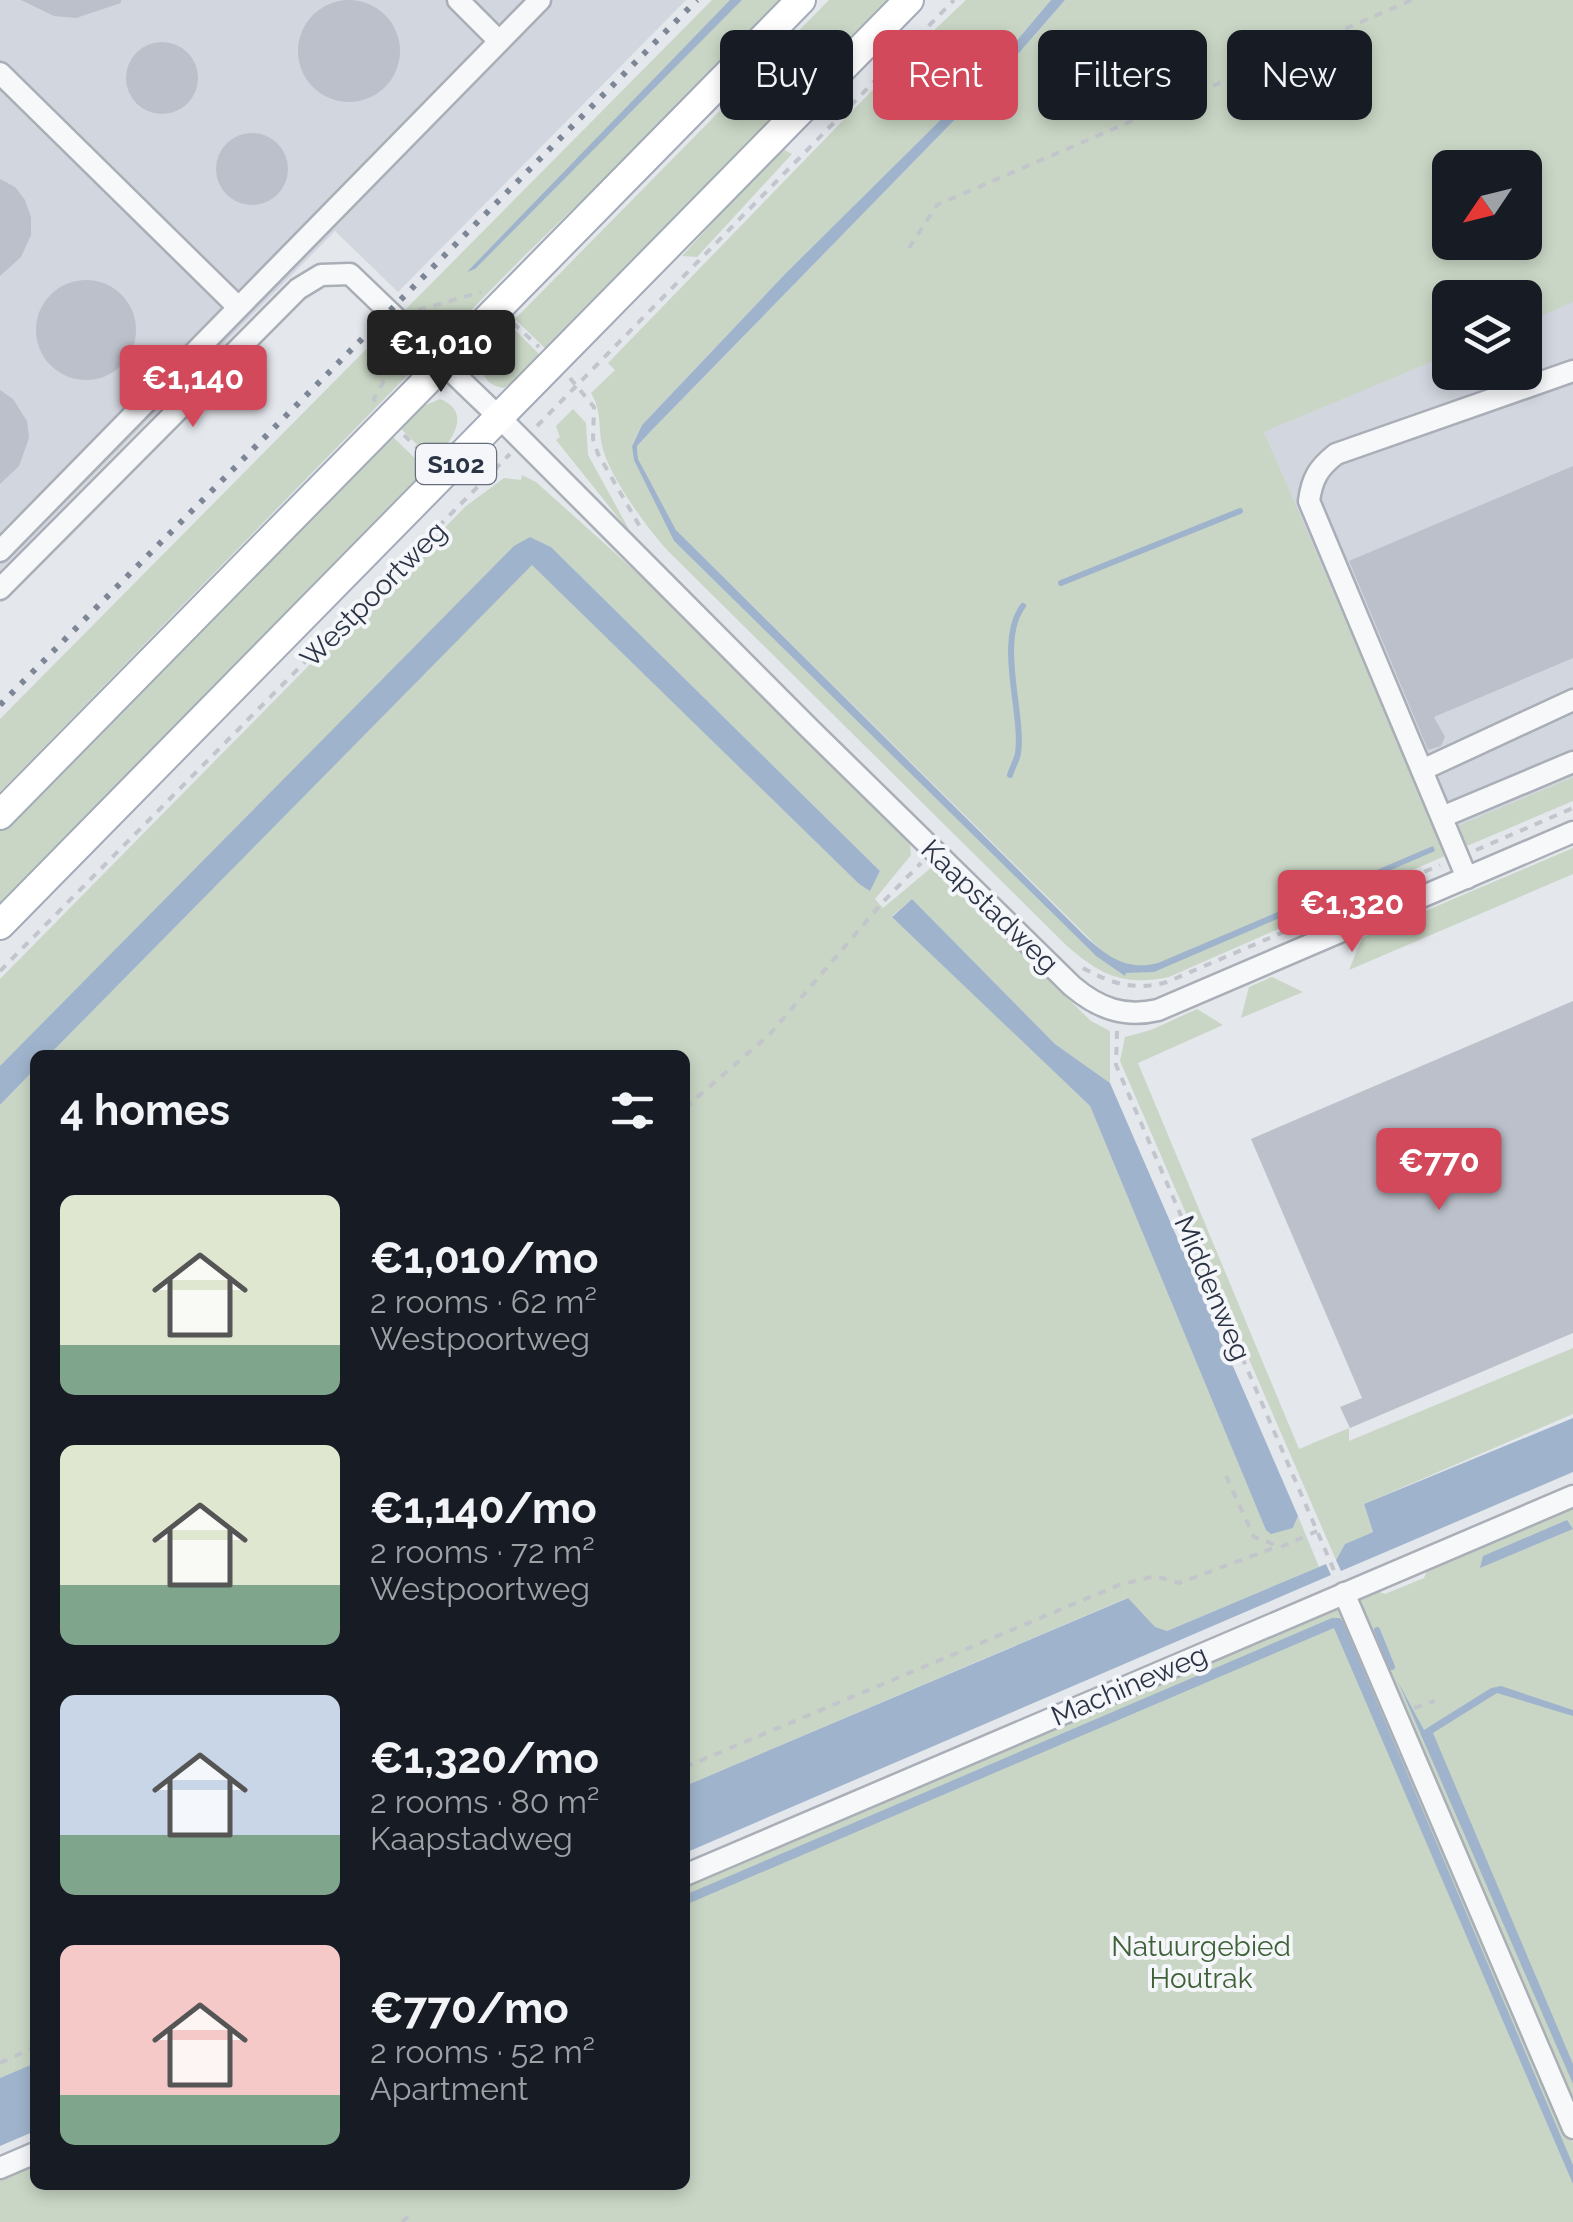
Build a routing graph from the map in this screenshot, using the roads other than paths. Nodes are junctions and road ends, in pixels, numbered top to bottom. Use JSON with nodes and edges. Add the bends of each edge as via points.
{"nodes":[{"id":1,"x":458,"y":0,"type":"edge"},
{"id":2,"x":540,"y":0,"type":"edge"},
{"id":3,"x":802,"y":0,"type":"edge"},
{"id":4,"x":909,"y":0,"type":"edge"},
{"id":5,"x":500,"y":41,"type":"junction"},
{"id":6,"x":0,"y":73,"type":"edge"},
{"id":7,"x":238,"y":306,"type":"junction"},
{"id":8,"x":445,"y":364,"type":"junction"},
{"id":9,"x":1573,"y":371,"type":"edge"},
{"id":10,"x":501,"y":419,"type":"junction"},
{"id":11,"x":0,"y":551,"type":"edge"},
{"id":12,"x":0,"y":588,"type":"edge"},
{"id":13,"x":1573,"y":700,"type":"edge"},
{"id":14,"x":1573,"y":762,"type":"edge"},
{"id":15,"x":1422,"y":770,"type":"junction"},
{"id":16,"x":0,"y":815,"type":"edge"},
{"id":17,"x":1442,"y":817,"type":"junction"},
{"id":18,"x":1573,"y":832,"type":"edge"},
{"id":19,"x":1467,"y":878,"type":"junction"},
{"id":20,"x":0,"y":925,"type":"edge"},
{"id":21,"x":1573,"y":1496,"type":"edge"},
{"id":22,"x":1343,"y":1589,"type":"junction"},
{"id":23,"x":690,"y":1873,"type":"edge"},
{"id":24,"x":1573,"y":2128,"type":"edge"},
{"id":25,"x":30,"y":2155,"type":"edge"},
{"id":26,"x":0,"y":2168,"type":"edge"}],
"edges":[{"from":1,"to":5,"type":"street"},
{"from":2,"to":5,"type":"street"},
{"from":3,"to":8,"type":"main road","number":"S102"},
{"from":4,"to":10,"type":"main road","name":"Westpoortweg","number":"S102"},
{"from":5,"to":7,"type":"street"},
{"from":6,"to":7,"type":"street"},
{"from":7,"to":11,"type":"street"},
{"from":8,"to":10,"type":"street","name":"Kaapstadweg"},
{"from":8,"to":12,"type":"street","name":"Kaapstadweg","via":[[350,274],[321,274],[298,289]]},
{"from":8,"to":16,"type":"main road","number":"S102"},
{"from":9,"to":15,"type":"street","via":[[1336,454],[1311,482],[1309,501]]},
{"from":10,"to":19,"type":"street","name":"Kaapstadweg","via":[[1095,1004],[1119,1012],[1158,1010]]},
{"from":10,"to":20,"type":"main road","name":"Westpoortweg","number":"S102"},
{"from":13,"to":15,"type":"street"},
{"from":14,"to":17,"type":"street"},
{"from":15,"to":17,"type":"street"},
{"from":17,"to":19,"type":"street"},
{"from":18,"to":19,"type":"street"},
{"from":21,"to":22,"type":"street","name":"Machineweg"},
{"from":22,"to":23,"type":"street","name":"Machineweg"},
{"from":22,"to":24,"type":"street"},
{"from":25,"to":26,"type":"street"}]}
